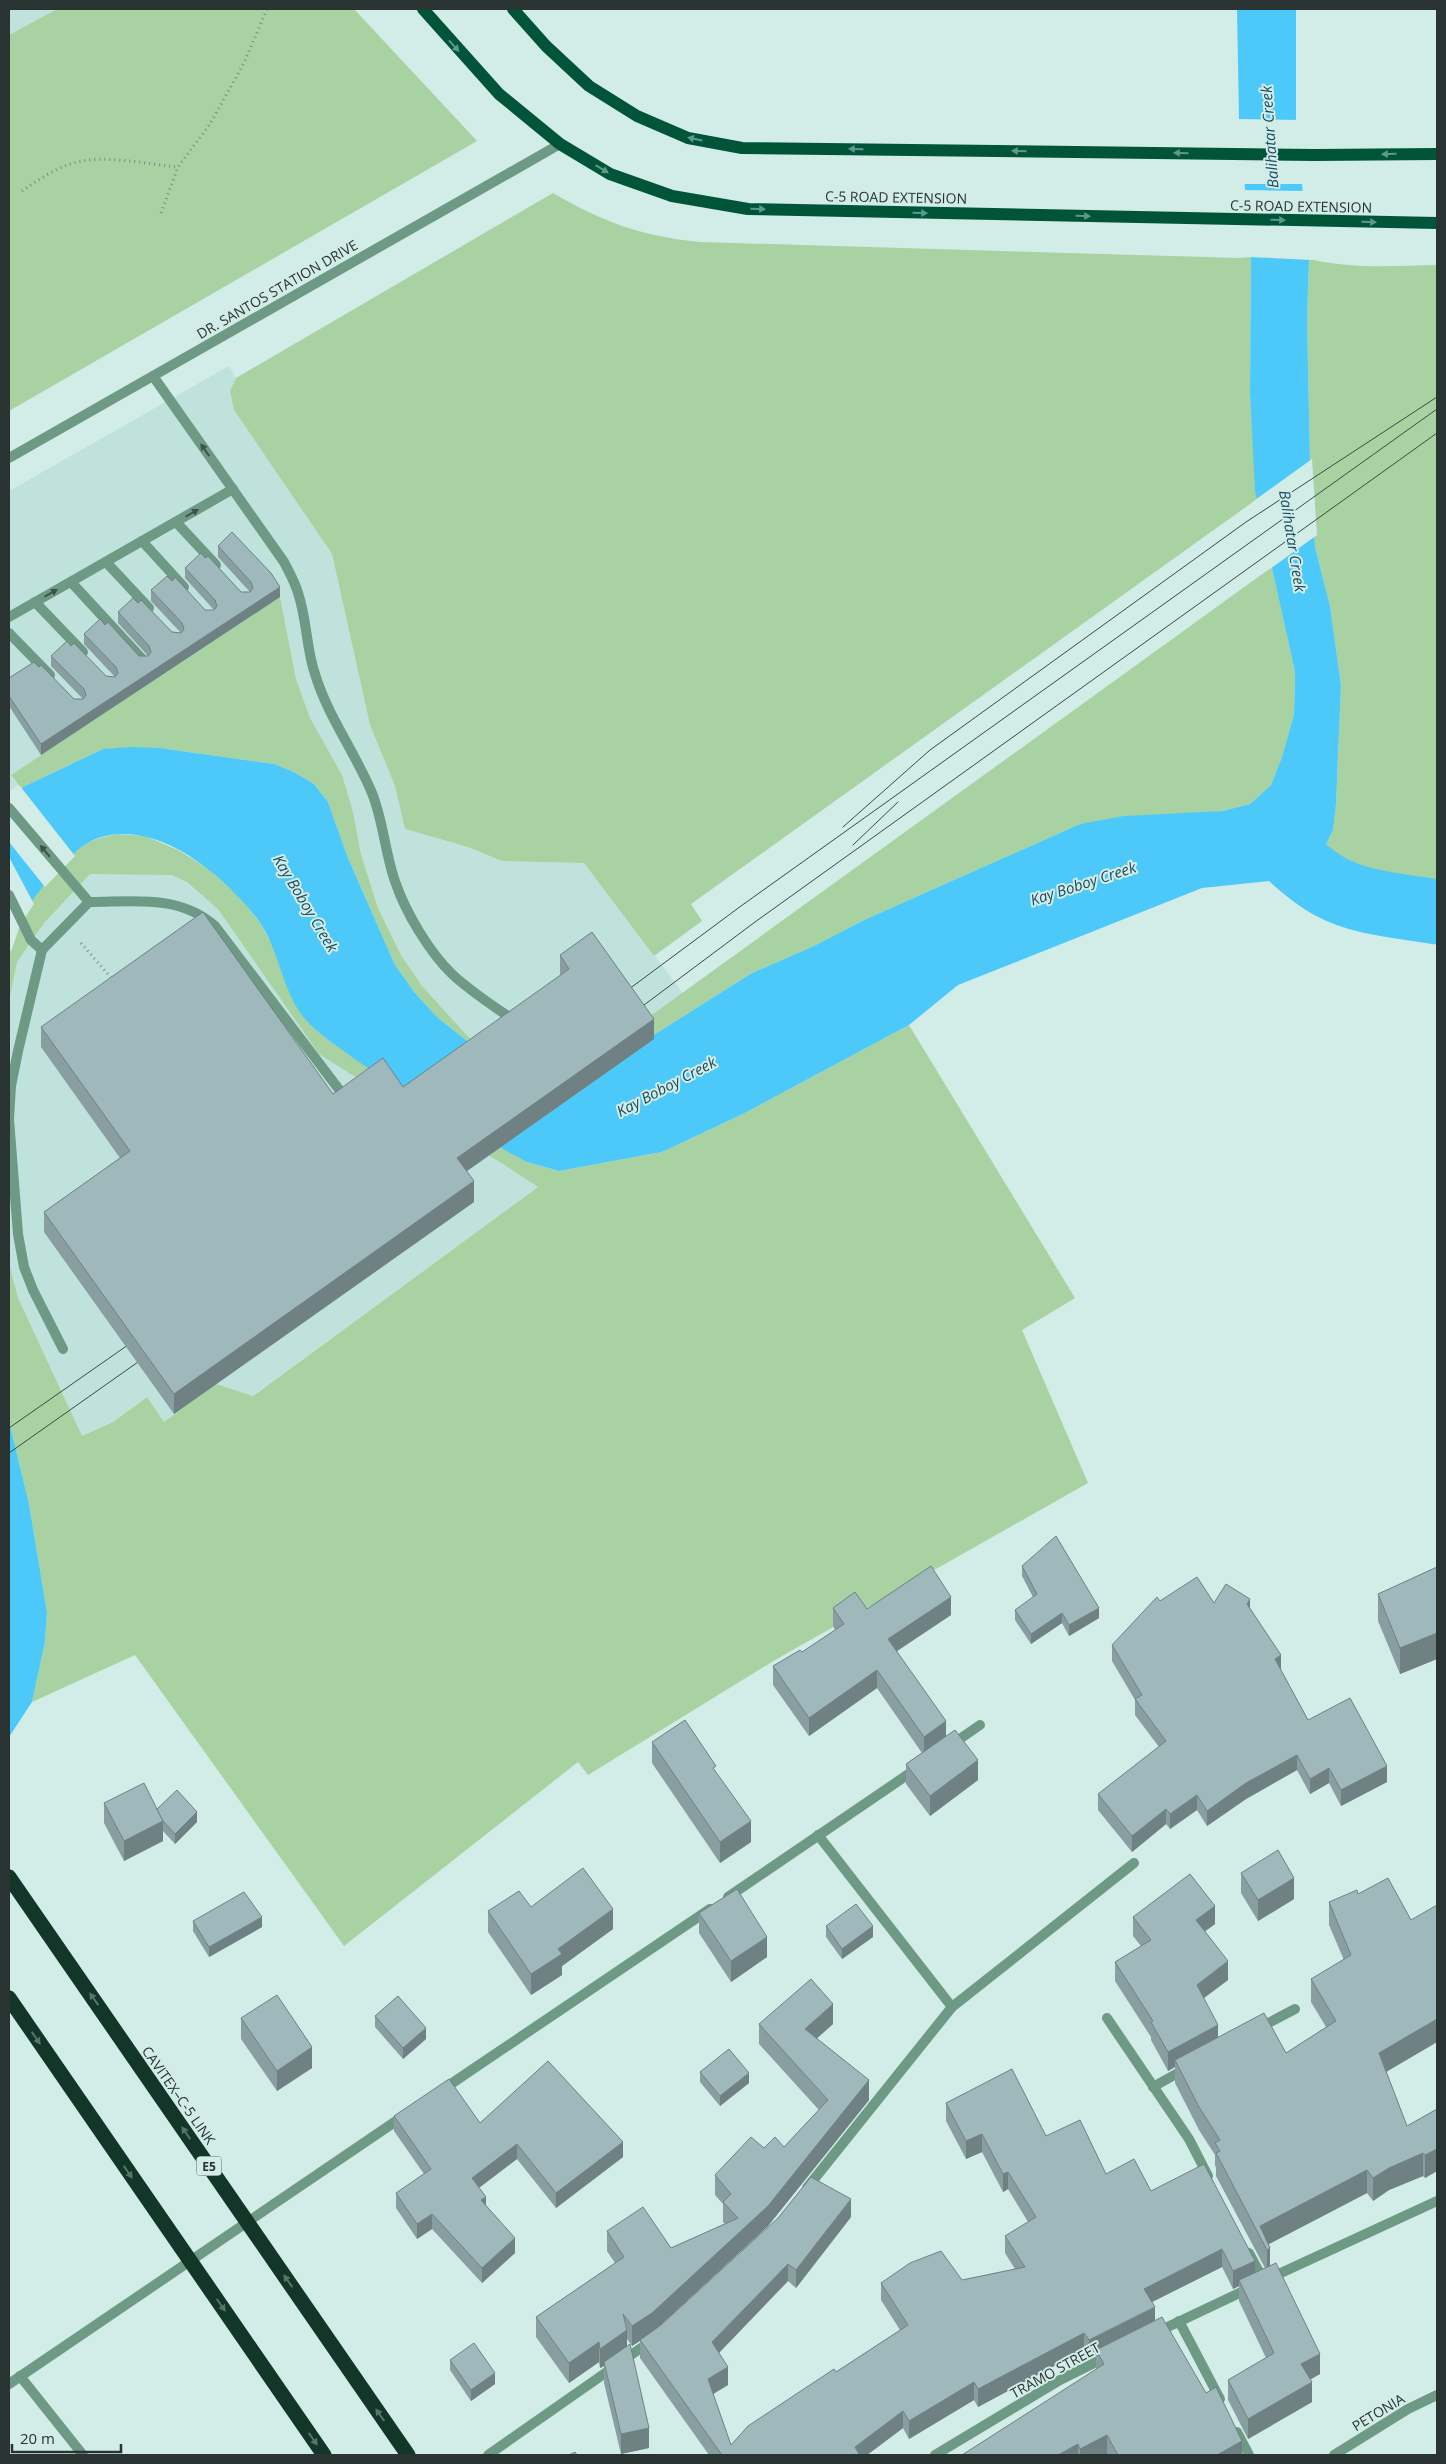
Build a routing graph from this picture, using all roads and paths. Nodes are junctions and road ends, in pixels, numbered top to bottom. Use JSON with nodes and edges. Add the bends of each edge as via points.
{"nodes":[{"id":1,"x":267,"y":9,"type":"edge"},
{"id":2,"x":423,"y":9,"type":"edge"},
{"id":3,"x":513,"y":9,"type":"edge"},
{"id":4,"x":560,"y":144,"type":"junction"},
{"id":5,"x":1437,"y":154,"type":"edge"},
{"id":6,"x":178,"y":167,"type":"junction"},
{"id":7,"x":22,"y":191,"type":"dead end"},
{"id":8,"x":161,"y":213,"type":"dead end"},
{"id":9,"x":1437,"y":223,"type":"edge"},
{"id":10,"x":153,"y":376,"type":"junction"},
{"id":11,"x":9,"y":458,"type":"edge"},
{"id":12,"x":233,"y":490,"type":"junction"},
{"id":13,"x":176,"y":522,"type":"junction"},
{"id":14,"x":142,"y":541,"type":"junction"},
{"id":15,"x":106,"y":562,"type":"junction"},
{"id":16,"x":220,"y":570,"type":"edge"},
{"id":17,"x":71,"y":582,"type":"junction"},
{"id":18,"x":191,"y":595,"type":"edge"},
{"id":19,"x":36,"y":602,"type":"junction"},
{"id":20,"x":9,"y":617,"type":"edge"},
{"id":21,"x":158,"y":618,"type":"edge"},
{"id":22,"x":9,"y":633,"type":"edge"},
{"id":23,"x":144,"y":661,"type":"edge"},
{"id":24,"x":92,"y":662,"type":"edge"},
{"id":25,"x":58,"y":683,"type":"edge"},
{"id":26,"x":9,"y":808,"type":"edge"},
{"id":27,"x":9,"y":895,"type":"edge"},
{"id":28,"x":89,"y":902,"type":"junction"},
{"id":29,"x":65,"y":926,"type":"junction"},
{"id":30,"x":42,"y":950,"type":"junction"},
{"id":31,"x":115,"y":982,"type":"edge"},
{"id":32,"x":512,"y":1019,"type":"edge"},
{"id":33,"x":344,"y":1096,"type":"edge"},
{"id":34,"x":63,"y":1349,"type":"dead end"},
{"id":35,"x":980,"y":1725,"type":"dead end"},
{"id":36,"x":939,"y":1753,"type":"edge"},
{"id":37,"x":923,"y":1764,"type":"edge"},
{"id":38,"x":818,"y":1835,"type":"junction"},
{"id":39,"x":1134,"y":1863,"type":"dead end"},
{"id":40,"x":9,"y":1877,"type":"edge"},
{"id":41,"x":9,"y":1998,"type":"edge"},
{"id":42,"x":952,"y":2007,"type":"junction"},
{"id":43,"x":1295,"y":2009,"type":"dead end"},
{"id":44,"x":1107,"y":2018,"type":"dead end"},
{"id":45,"x":1253,"y":2032,"type":"edge"},
{"id":46,"x":1195,"y":2064,"type":"edge"},
{"id":47,"x":1153,"y":2087,"type":"junction"},
{"id":48,"x":432,"y":2097,"type":"edge"},
{"id":49,"x":415,"y":2108,"type":"edge"},
{"id":50,"x":1215,"y":2189,"type":"edge"},
{"id":51,"x":798,"y":2200,"type":"edge"},
{"id":52,"x":1437,"y":2201,"type":"edge"},
{"id":53,"x":1242,"y":2239,"type":"edge"},
{"id":54,"x":1264,"y":2281,"type":"junction"},
{"id":55,"x":1180,"y":2321,"type":"junction"},
{"id":56,"x":663,"y":2331,"type":"edge"},
{"id":57,"x":1145,"y":2338,"type":"edge"},
{"id":58,"x":1120,"y":2351,"type":"edge"},
{"id":59,"x":20,"y":2376,"type":"junction"},
{"id":60,"x":9,"y":2384,"type":"edge"},
{"id":61,"x":1437,"y":2395,"type":"edge"},
{"id":62,"x":1223,"y":2405,"type":"edge"},
{"id":63,"x":1231,"y":2422,"type":"edge"},
{"id":64,"x":83,"y":2455,"type":"edge"},
{"id":65,"x":324,"y":2455,"type":"edge"},
{"id":66,"x":408,"y":2455,"type":"edge"},
{"id":67,"x":488,"y":2455,"type":"edge"},
{"id":68,"x":935,"y":2455,"type":"edge"},
{"id":69,"x":1249,"y":2455,"type":"edge"},
{"id":70,"x":1334,"y":2455,"type":"edge"}],
"edges":[{"from":1,"to":6,"type":"path","via":[[244,63],[210,124]]},
{"from":2,"to":4,"type":"main road","name":"C-5 ROAD EXTENSION","one_way":true,"via":[[498,94]]},
{"from":5,"to":3,"type":"main road","one_way":true,"via":[[742,148],[688,138],[637,116],[589,86],[546,46]]},
{"from":4,"to":9,"type":"main road","name":"C-5 ROAD EXTENSION","one_way":true,"via":[[610,174],[672,196],[748,209]]},
{"from":4,"to":10,"type":"street","name":"DR. SANTOS STATION DRIVE"},
{"from":6,"to":7,"type":"path","via":[[102,159],[73,163]]},
{"from":6,"to":8,"type":"path"},
{"from":10,"to":11,"type":"street","name":"DR. SANTOS STATION DRIVE"},
{"from":12,"to":10,"type":"street","one_way":true},
{"from":13,"to":12,"type":"street","one_way":true},
{"from":12,"to":32,"type":"street","via":[[292,578],[314,673],[328,710],[372,793],[396,885],[411,916],[426,943],[451,973]]},
{"from":13,"to":14,"type":"street"},
{"from":13,"to":16,"type":"street"},
{"from":14,"to":15,"type":"street"},
{"from":14,"to":18,"type":"street"},
{"from":15,"to":17,"type":"street"},
{"from":15,"to":21,"type":"street"},
{"from":19,"to":17,"type":"street","one_way":true},
{"from":17,"to":23,"type":"street"},
{"from":19,"to":20,"type":"street"},
{"from":19,"to":24,"type":"street"},
{"from":22,"to":25,"type":"street"},
{"from":28,"to":26,"type":"street","one_way":true},
{"from":27,"to":30,"type":"street","via":[[31,940]]},
{"from":28,"to":29,"type":"street"},
{"from":28,"to":33,"type":"street","via":[[165,902],[179,904],[204,916],[215,926]]},
{"from":29,"to":30,"type":"street"},
{"from":29,"to":31,"type":"path"},
{"from":30,"to":34,"type":"street","via":[[11,1086],[11,1160],[24,1267],[32,1290]]},
{"from":35,"to":36,"type":"street"},
{"from":37,"to":38,"type":"street"},
{"from":38,"to":42,"type":"street"},
{"from":38,"to":48,"type":"street"},
{"from":39,"to":42,"type":"street"},
{"from":66,"to":40,"type":"highway","name":"CAVITEX–C-5 LINK","number":"E5","one_way":true,"bridge":true},
{"from":41,"to":65,"type":"highway","one_way":true,"bridge":true},
{"from":42,"to":51,"type":"street"},
{"from":43,"to":45,"type":"street"},
{"from":44,"to":47,"type":"street"},
{"from":46,"to":47,"type":"street"},
{"from":47,"to":50,"type":"street","via":[[1188,2139]]},
{"from":49,"to":59,"type":"street"},
{"from":52,"to":54,"type":"street"},
{"from":53,"to":54,"type":"street"},
{"from":54,"to":55,"type":"street"},
{"from":55,"to":57,"type":"street"},
{"from":55,"to":62,"type":"street"},
{"from":56,"to":67,"type":"street"},
{"from":58,"to":68,"type":"street","name":"TRAMO STREET","via":[[1060,2380]]},
{"from":59,"to":60,"type":"street"},
{"from":59,"to":64,"type":"street"},
{"from":61,"to":70,"type":"street","name":"PETONIA"},
{"from":63,"to":69,"type":"street"}]}
